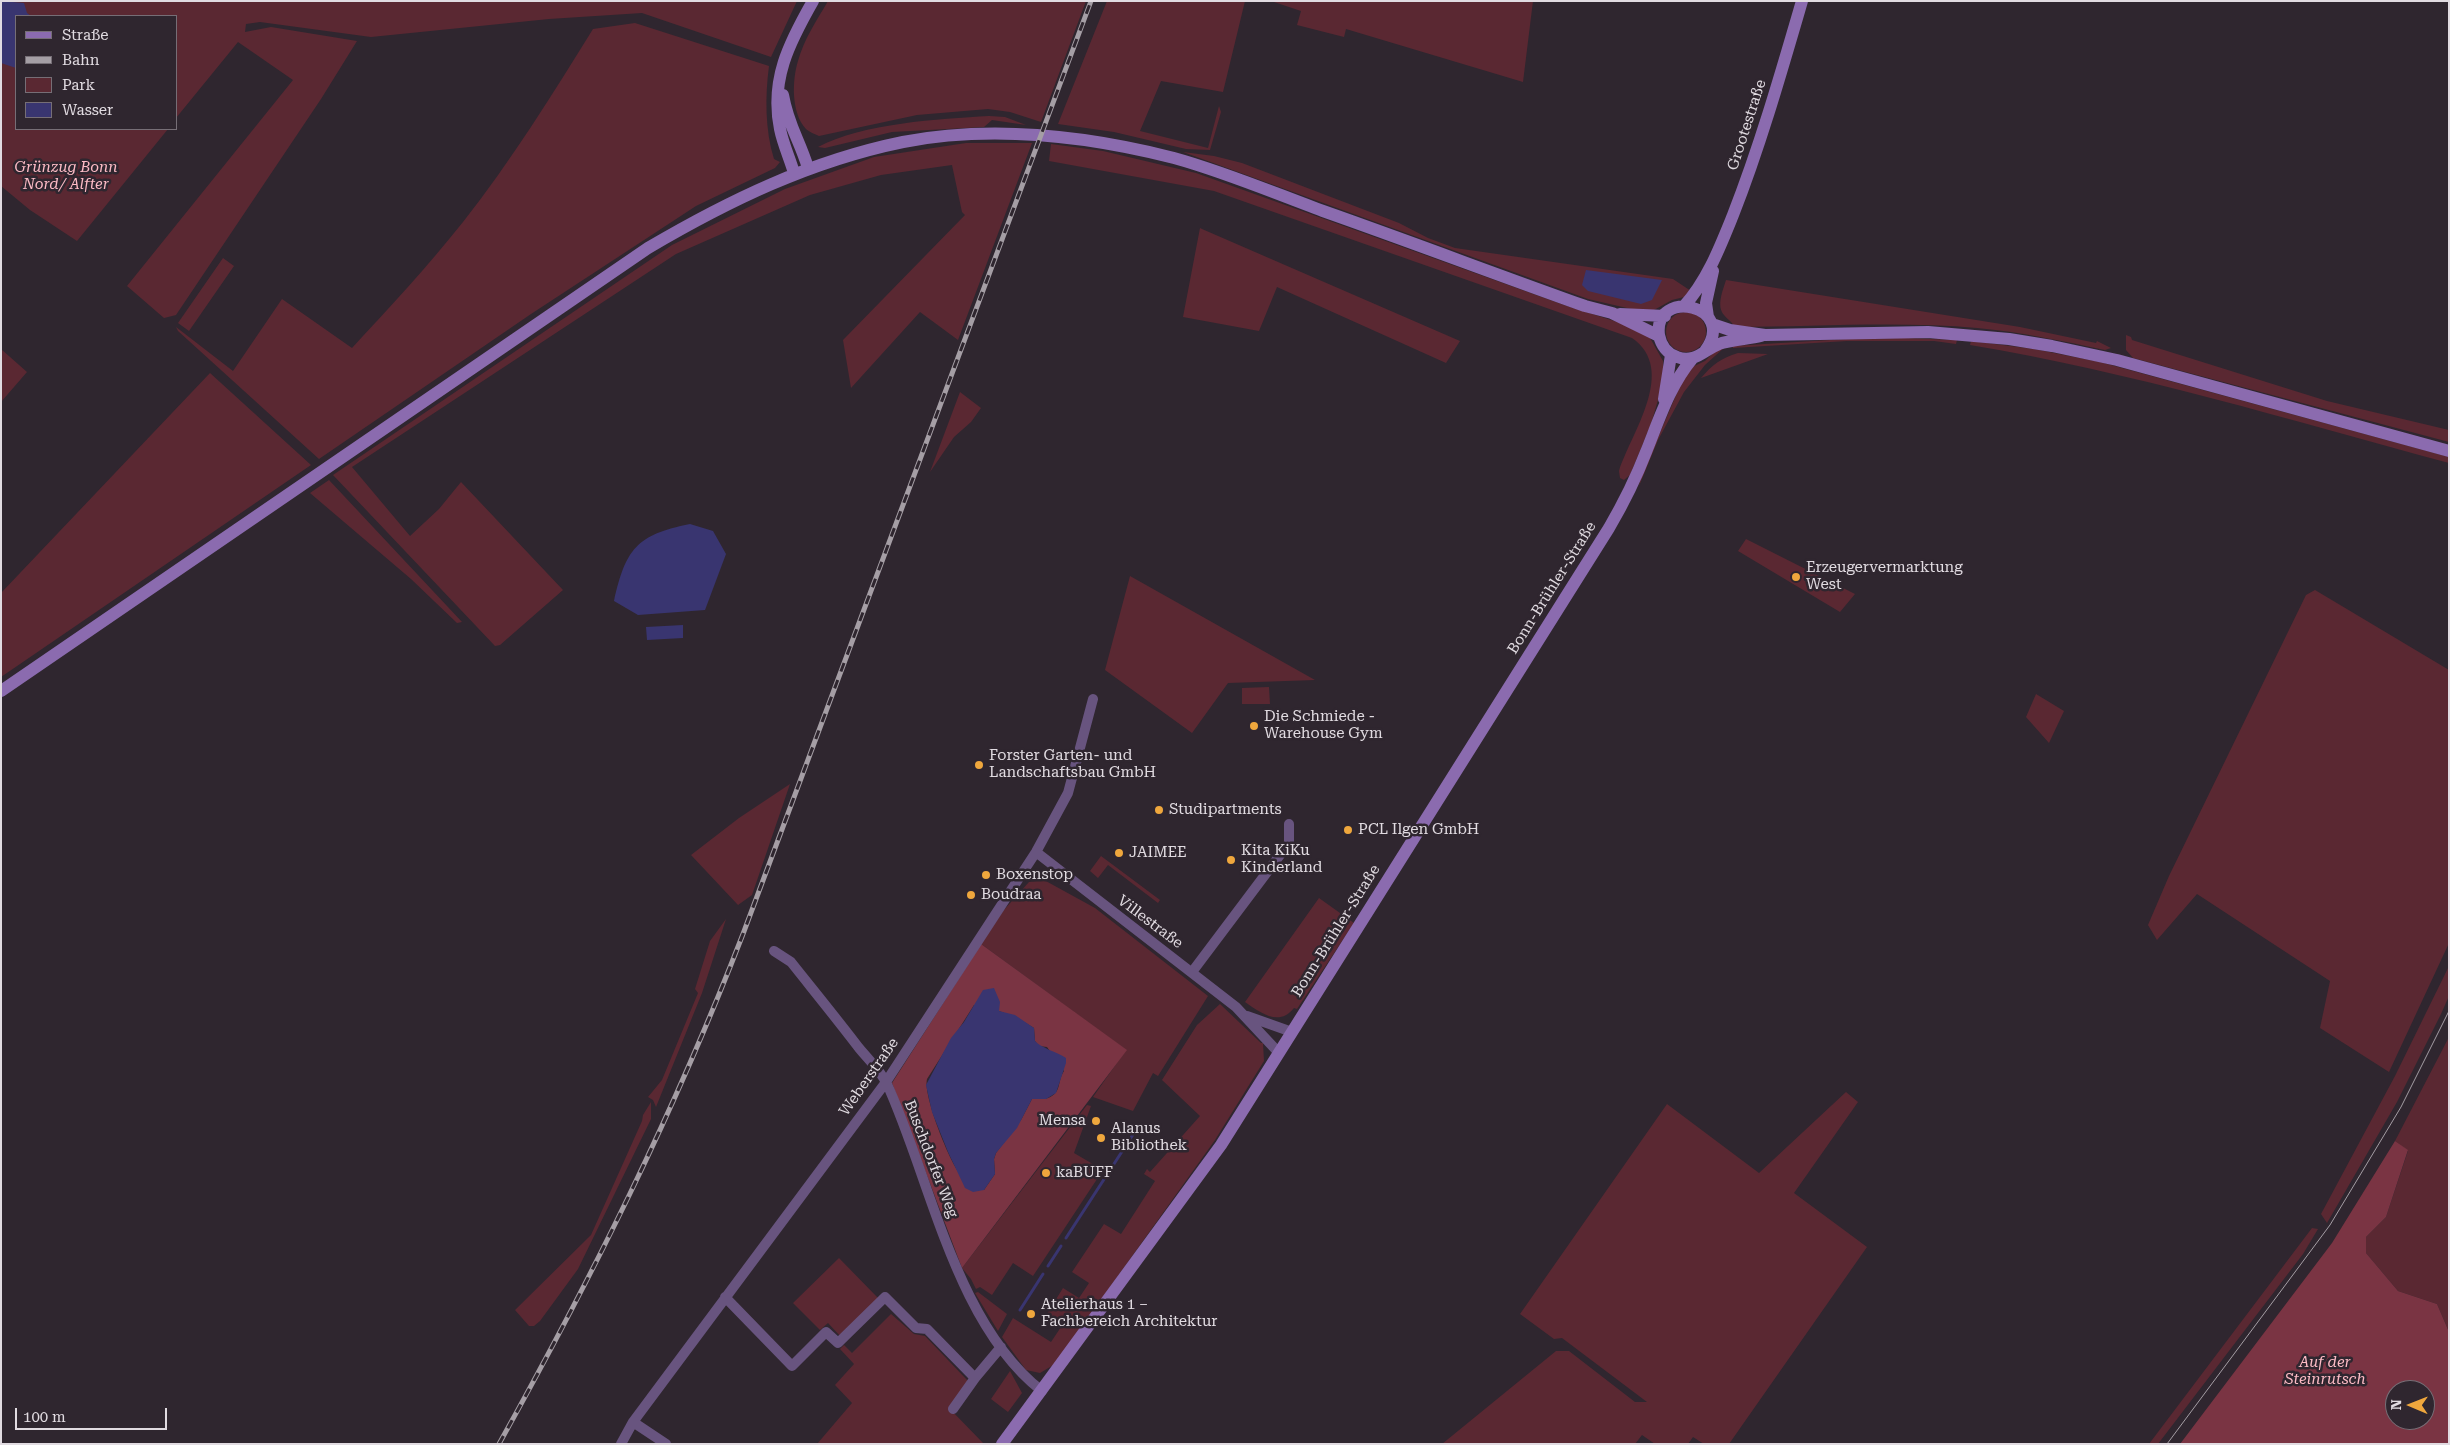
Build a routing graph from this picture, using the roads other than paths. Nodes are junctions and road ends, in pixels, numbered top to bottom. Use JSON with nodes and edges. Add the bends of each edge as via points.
{"nodes":[{"id":1,"x":813,"y":1,"type":"edge"},
{"id":2,"x":1802,"y":1,"type":"edge"},
{"id":3,"x":782,"y":71,"type":"junction"},
{"id":4,"x":808,"y":168,"type":"junction"},
{"id":5,"x":794,"y":173,"type":"junction"},
{"id":6,"x":1716,"y":256,"type":"junction"},
{"id":7,"x":1684,"y":306,"type":"junction"},
{"id":8,"x":1612,"y":313,"type":"junction"},
{"id":9,"x":1665,"y":316,"type":"junction"},
{"id":10,"x":1710,"y":321,"type":"junction"},
{"id":11,"x":1766,"y":335,"type":"junction"},
{"id":12,"x":1659,"y":336,"type":"junction"},
{"id":13,"x":1705,"y":351,"type":"junction"},
{"id":14,"x":1671,"y":355,"type":"junction"},
{"id":15,"x":1692,"y":359,"type":"junction"},
{"id":16,"x":1661,"y":413,"type":"junction"},
{"id":17,"x":2449,"y":451,"type":"edge"},
{"id":18,"x":1,"y":691,"type":"edge"},
{"id":19,"x":1093,"y":699,"type":"dead end"},
{"id":20,"x":1290,"y":824,"type":"dead end"},
{"id":21,"x":1036,"y":852,"type":"junction"},
{"id":22,"x":774,"y":951,"type":"dead end"},
{"id":23,"x":1192,"y":972,"type":"junction"},
{"id":24,"x":1246,"y":1016,"type":"junction"},
{"id":25,"x":1292,"y":1032,"type":"junction"},
{"id":26,"x":1279,"y":1053,"type":"junction"},
{"id":27,"x":886,"y":1082,"type":"junction"},
{"id":28,"x":725,"y":1297,"type":"junction"},
{"id":29,"x":1001,"y":1347,"type":"junction"},
{"id":30,"x":975,"y":1378,"type":"junction"},
{"id":31,"x":1042,"y":1391,"type":"junction"},
{"id":32,"x":953,"y":1409,"type":"dead end"},
{"id":33,"x":633,"y":1422,"type":"junction"},
{"id":34,"x":620,"y":1444,"type":"edge"},
{"id":35,"x":666,"y":1444,"type":"edge"},
{"id":36,"x":1002,"y":1444,"type":"edge"}],
"edges":[{"from":1,"to":3,"type":"main road","via":[[788,47]]},
{"from":2,"to":6,"type":"main road","name":"Grootestraße","via":[[1753,162]]},
{"from":3,"to":4,"type":"main road","via":[[790,126]]},
{"from":3,"to":5,"type":"main road","via":[[777,88],[777,112]]},
{"from":4,"to":5,"type":"main road"},
{"from":4,"to":8,"type":"main road","via":[[904,142],[957,136],[1046,136],[1108,143],[1175,159],[1235,179],[1567,300]]},
{"from":5,"to":18,"type":"main road","via":[[712,211],[648,248]]},
{"from":6,"to":7,"type":"main road","name":"Grootestraße"},
{"from":6,"to":10,"type":"main road","name":"Grootestraße","via":[[1706,303]]},
{"from":7,"to":9,"type":"main road"},
{"from":7,"to":10,"type":"main road","via":[[1693,306]]},
{"from":8,"to":9,"type":"main road"},
{"from":8,"to":12,"type":"main road"},
{"from":9,"to":12,"type":"main road"},
{"from":10,"to":11,"type":"main road","via":[[1735,330]]},
{"from":10,"to":13,"type":"main road","via":[[1712,339]]},
{"from":11,"to":13,"type":"main road","via":[[1719,344]]},
{"from":11,"to":17,"type":"main road","via":[[1928,332],[2052,346],[2118,360]]},
{"from":12,"to":14,"type":"main road"},
{"from":13,"to":15,"type":"main road"},
{"from":14,"to":15,"type":"main road"},
{"from":14,"to":16,"type":"main road","name":"Bonn-Brühler-Straße"},
{"from":15,"to":16,"type":"main road","name":"Bonn-Brühler-Straße"},
{"from":16,"to":25,"type":"main road","name":"Bonn-Brühler-Straße","via":[[1637,475],[1608,528]]},
{"from":19,"to":21,"type":"street","name":"Weberstraße","via":[[1068,793]]},
{"from":20,"to":23,"type":"street","via":[[1289,843]]},
{"from":21,"to":23,"type":"street","name":"Villestraße"},
{"from":21,"to":27,"type":"street","name":"Weberstraße"},
{"from":22,"to":27,"type":"street","name":"Buschdorfer Weg","via":[[792,962]]},
{"from":23,"to":24,"type":"street","name":"Villestraße"},
{"from":24,"to":25,"type":"street","name":"Villestraße"},
{"from":24,"to":26,"type":"street","name":"Villestraße"},
{"from":25,"to":26,"type":"main road","name":"Bonn-Brühler-Straße"},
{"from":26,"to":31,"type":"main road","name":"Bonn-Brühler-Straße","via":[[1221,1145]]},
{"from":27,"to":28,"type":"street","name":"Weberstraße"},
{"from":27,"to":29,"type":"street","name":"Buschdorfer Weg","via":[[957,1269]]},
{"from":28,"to":30,"type":"street","via":[[792,1366],[826,1332],[838,1344],[885,1297],[916,1328],[927,1329]]},
{"from":28,"to":33,"type":"street","name":"Weberstraße"},
{"from":29,"to":30,"type":"street"},
{"from":29,"to":31,"type":"street","name":"Buschdorfer Weg","via":[[1024,1377]]},
{"from":30,"to":32,"type":"street"},
{"from":31,"to":36,"type":"main road","name":"Bonn-Brühler-Straße"},
{"from":33,"to":34,"type":"street","name":"Weberstraße"},
{"from":33,"to":35,"type":"street"}]}
